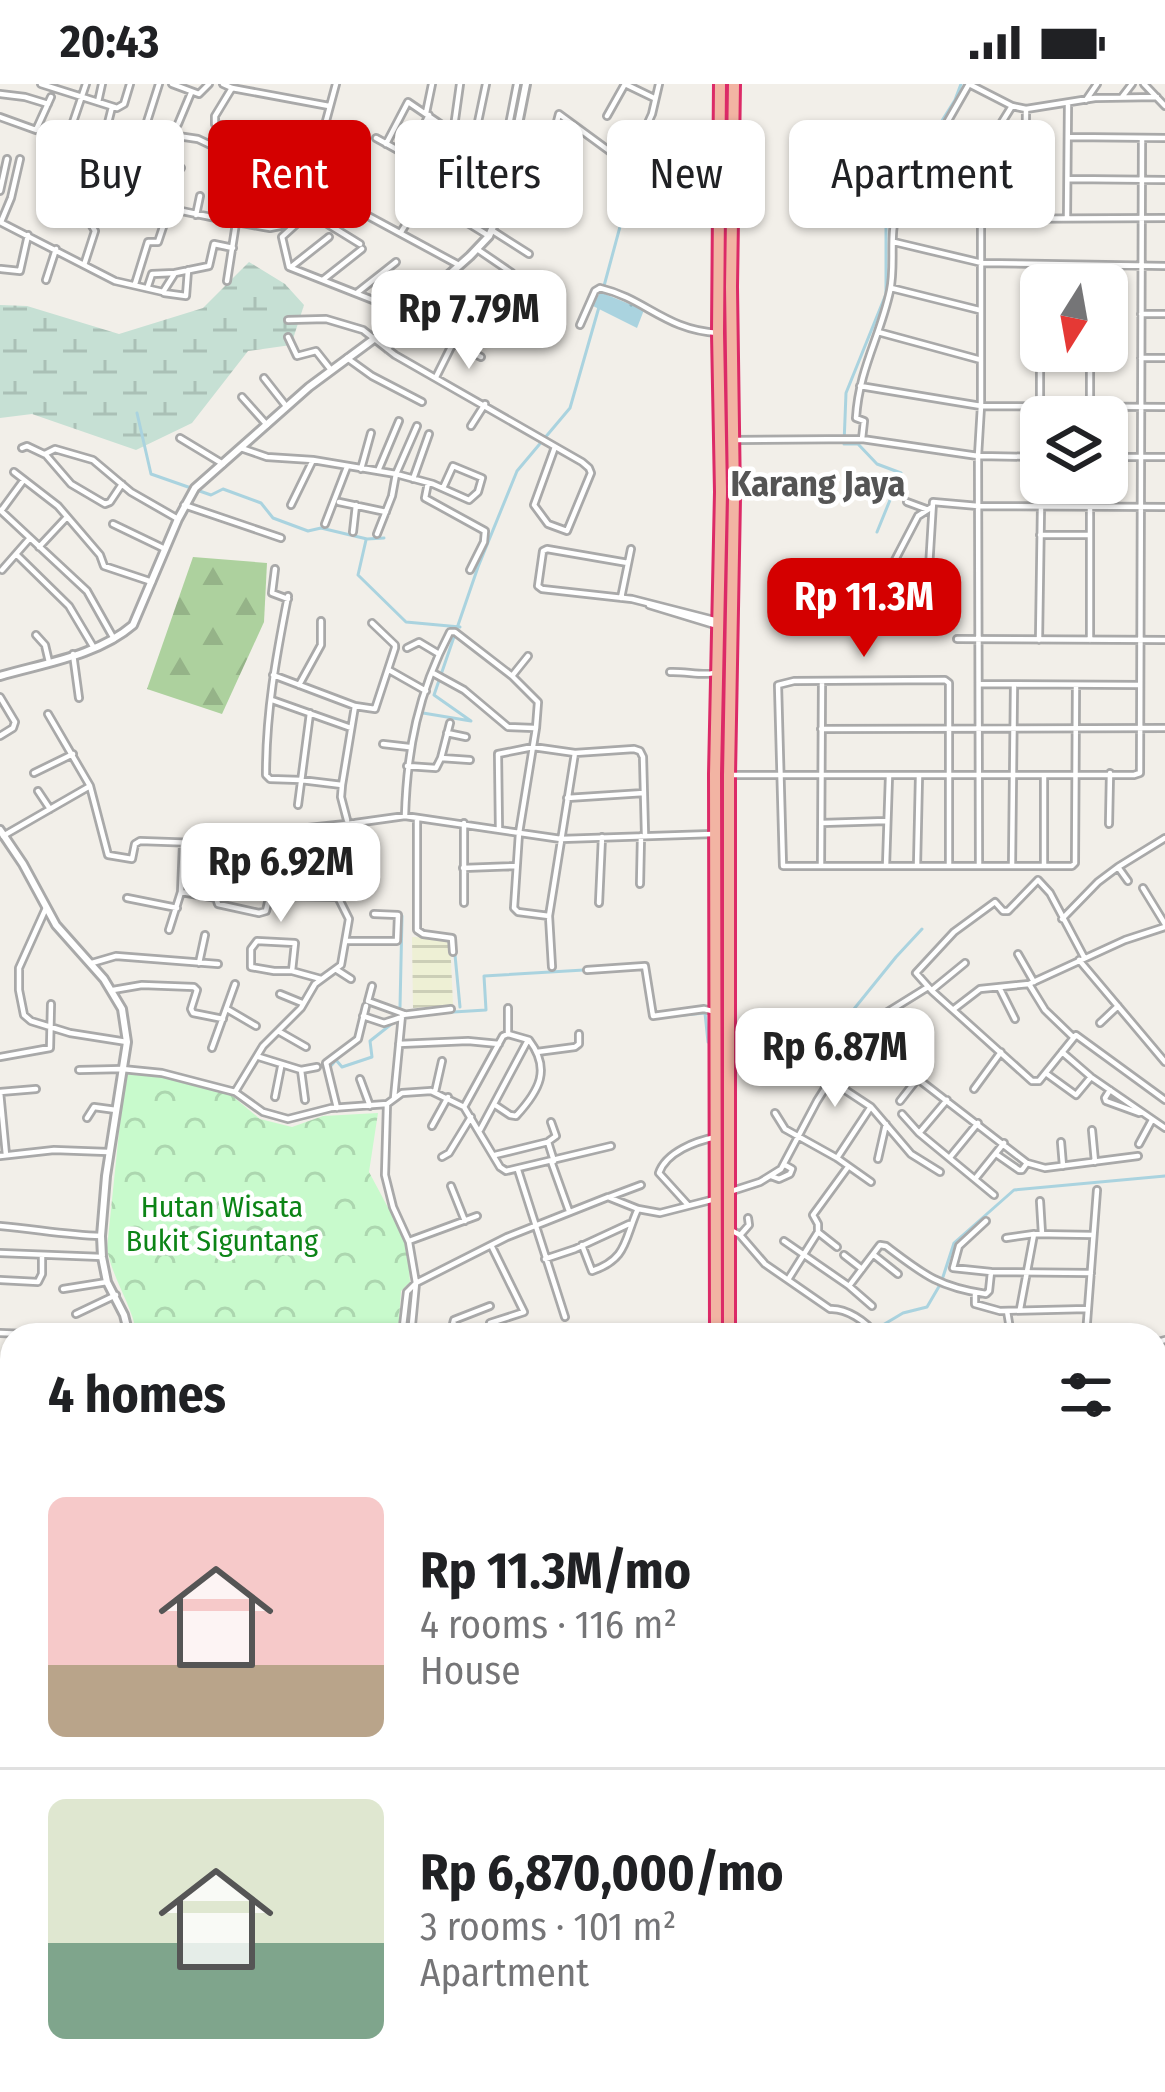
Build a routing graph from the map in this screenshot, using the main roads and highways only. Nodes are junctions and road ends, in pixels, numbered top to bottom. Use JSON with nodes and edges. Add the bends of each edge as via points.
{"nodes":[{"id":1,"x":720,"y":84,"type":"edge"},
{"id":2,"x":734,"y":84,"type":"edge"},
{"id":3,"x":722,"y":120,"type":"edge"},
{"id":4,"x":730,"y":120,"type":"edge"},
{"id":5,"x":718,"y":228,"type":"edge"},
{"id":6,"x":727,"y":228,"type":"edge"},
{"id":7,"x":722,"y":628,"type":"junction"},
{"id":8,"x":724,"y":1026,"type":"junction"},
{"id":9,"x":723,"y":1042,"type":"junction"},
{"id":10,"x":723,"y":1196,"type":"junction"},
{"id":11,"x":717,"y":1323,"type":"edge"},
{"id":12,"x":730,"y":1323,"type":"edge"}],
"edges":[{"from":1,"to":3,"type":"highway"},
{"from":2,"to":4,"type":"highway"},
{"from":5,"to":7,"type":"highway"},
{"from":6,"to":7,"type":"highway","via":[[734,498]]},
{"from":7,"to":8,"type":"highway","via":[[729,775]]},
{"from":7,"to":8,"type":"highway","via":[[716,834],[717,1013]]},
{"from":8,"to":9,"type":"highway"},
{"from":9,"to":10,"type":"highway"},
{"from":9,"to":10,"type":"highway"},
{"from":10,"to":11,"type":"highway"},
{"from":10,"to":12,"type":"highway","via":[[735,1232]]}]}
